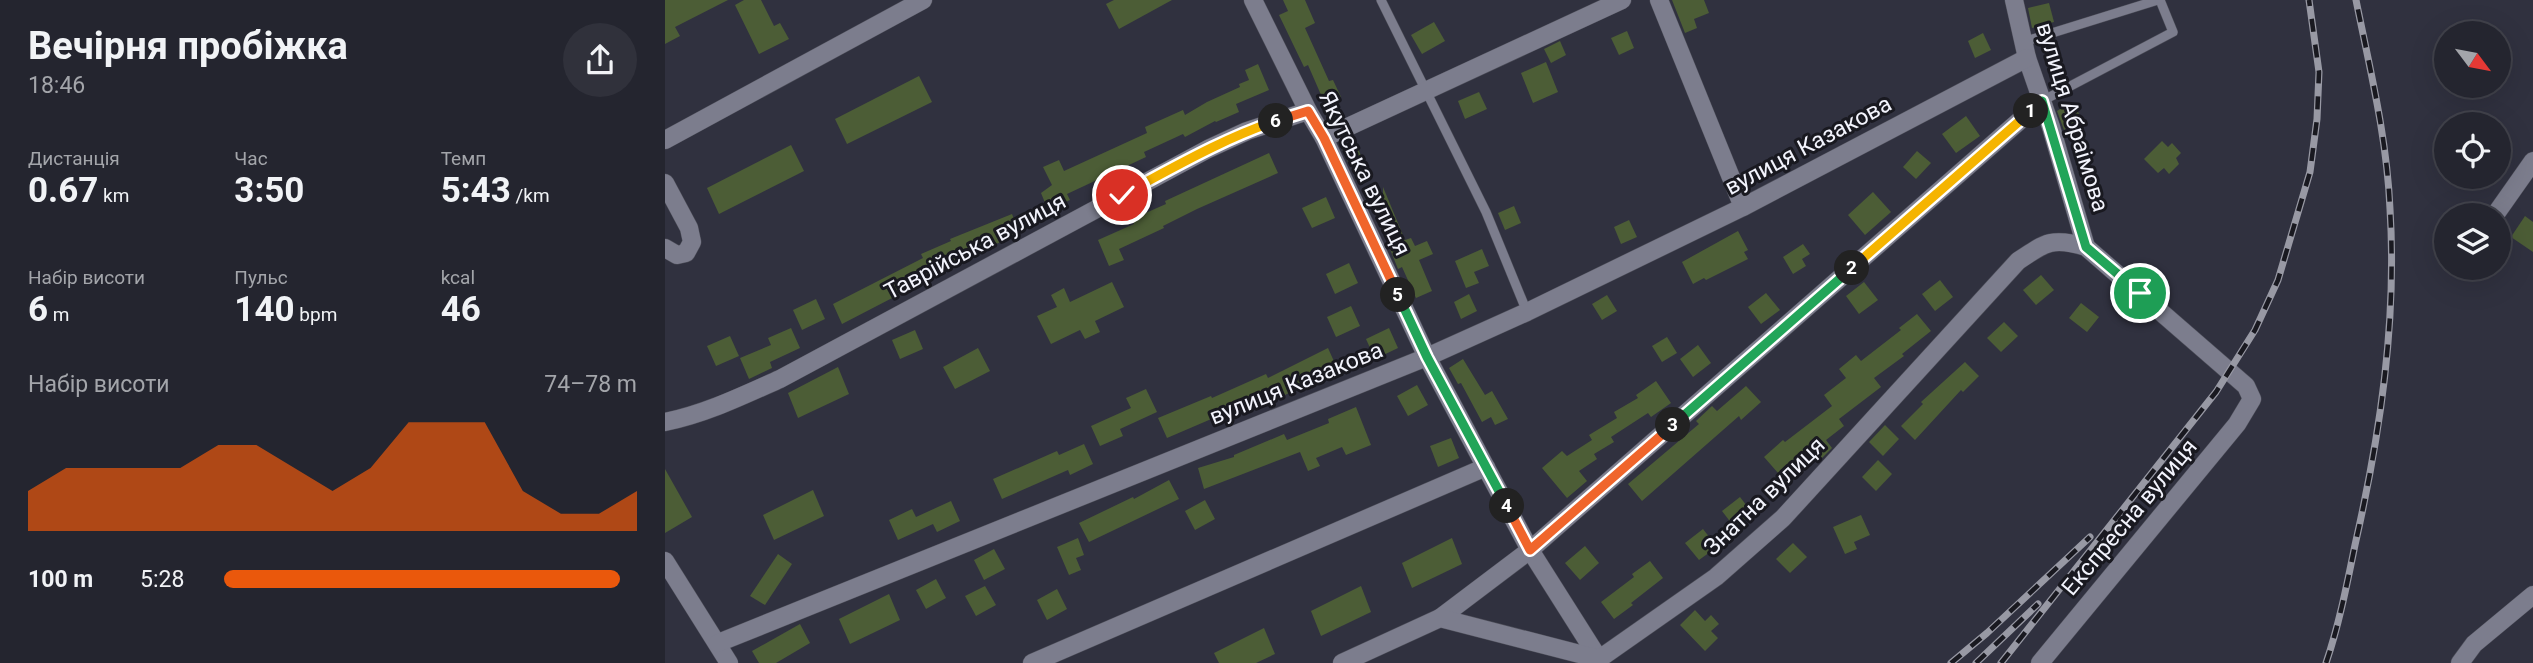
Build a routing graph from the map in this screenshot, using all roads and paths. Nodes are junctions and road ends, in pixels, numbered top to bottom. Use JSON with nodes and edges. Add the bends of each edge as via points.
{"nodes":[{"id":1,"x":923,"y":0,"type":"edge"},
{"id":2,"x":1253,"y":0,"type":"edge"},
{"id":3,"x":1381,"y":0,"type":"edge"},
{"id":4,"x":1622,"y":0,"type":"edge"},
{"id":5,"x":1659,"y":0,"type":"edge"},
{"id":6,"x":2014,"y":0,"type":"edge"},
{"id":7,"x":2159,"y":0,"type":"edge"},
{"id":8,"x":2025,"y":50,"type":"junction"},
{"id":9,"x":1425,"y":91,"type":"junction"},
{"id":10,"x":2042,"y":101,"type":"junction"},
{"id":11,"x":1308,"y":111,"type":"junction"},
{"id":12,"x":1324,"y":138,"type":"junction"},
{"id":13,"x":665,"y":140,"type":"edge"},
{"id":14,"x":2533,"y":161,"type":"edge"},
{"id":15,"x":665,"y":183,"type":"edge"},
{"id":16,"x":2503,"y":203,"type":"edge"},
{"id":17,"x":1744,"y":207,"type":"junction"},
{"id":18,"x":2086,"y":247,"type":"junction"},
{"id":19,"x":665,"y":248,"type":"edge"},
{"id":20,"x":1527,"y":312,"type":"junction"},
{"id":21,"x":1427,"y":357,"type":"junction"},
{"id":22,"x":665,"y":422,"type":"edge"},
{"id":23,"x":1486,"y":467,"type":"junction"},
{"id":24,"x":1530,"y":550,"type":"junction"},
{"id":25,"x":665,"y":561,"type":"edge"},
{"id":26,"x":2533,"y":596,"type":"edge"},
{"id":27,"x":1440,"y":618,"type":"junction"},
{"id":28,"x":718,"y":643,"type":"junction"},
{"id":29,"x":1599,"y":659,"type":"junction"},
{"id":30,"x":729,"y":663,"type":"edge"},
{"id":31,"x":1032,"y":663,"type":"edge"},
{"id":32,"x":1342,"y":663,"type":"edge"},
{"id":33,"x":2040,"y":663,"type":"edge"},
{"id":34,"x":2460,"y":663,"type":"edge"}],
"edges":[{"from":1,"to":13,"type":"street"},
{"from":2,"to":11,"type":"street","name":"Якутська вулиця"},
{"from":3,"to":9,"type":"lane"},
{"from":4,"to":9,"type":"street"},
{"from":5,"to":17,"type":"street"},
{"from":6,"to":8,"type":"street","name":"вулиця Абраімова"},
{"from":7,"to":8,"type":"lane"},
{"from":7,"to":10,"type":"lane","via":[[2172,32]]},
{"from":8,"to":10,"type":"street","name":"вулиця Абраімова"},
{"from":8,"to":17,"type":"street","name":"вулиця Казакова"},
{"from":9,"to":12,"type":"street"},
{"from":9,"to":20,"type":"lane","via":[[1486,212]]},
{"from":10,"to":18,"type":"street","name":"вулиця Абраімова"},
{"from":10,"to":24,"type":"street"},
{"from":11,"to":12,"type":"street","name":"Якутська вулиця"},
{"from":11,"to":22,"type":"street","name":"Таврійська вулиця","via":[[1208,149],[780,379],[724,404]]},
{"from":12,"to":21,"type":"street","name":"Якутська вулиця"},
{"from":14,"to":16,"type":"street"},
{"from":15,"to":19,"type":"street","via":[[692,242],[686,253],[677,255]]},
{"from":17,"to":20,"type":"street","name":"вулиця Казакова"},
{"from":18,"to":29,"type":"street","name":"Знатна вулиця","via":[[2065,240],[2042,245],[2018,261],[1783,518],[1716,577]]},
{"from":18,"to":33,"type":"street","name":"Експресна вулиця","via":[[2246,386],[2252,399],[2237,424]]},
{"from":20,"to":21,"type":"street","name":"вулиця Казакова"},
{"from":21,"to":23,"type":"street","name":"Якутська вулиця"},
{"from":21,"to":28,"type":"street","name":"вулиця Казакова"},
{"from":23,"to":24,"type":"street","name":"Якутська вулиця"},
{"from":23,"to":31,"type":"street"},
{"from":24,"to":27,"type":"street"},
{"from":24,"to":29,"type":"street","name":"Якутська вулиця"},
{"from":25,"to":28,"type":"street"},
{"from":26,"to":34,"type":"street","via":[[2474,644]]},
{"from":27,"to":29,"type":"street"},
{"from":27,"to":32,"type":"street"},
{"from":28,"to":30,"type":"street"}]}
